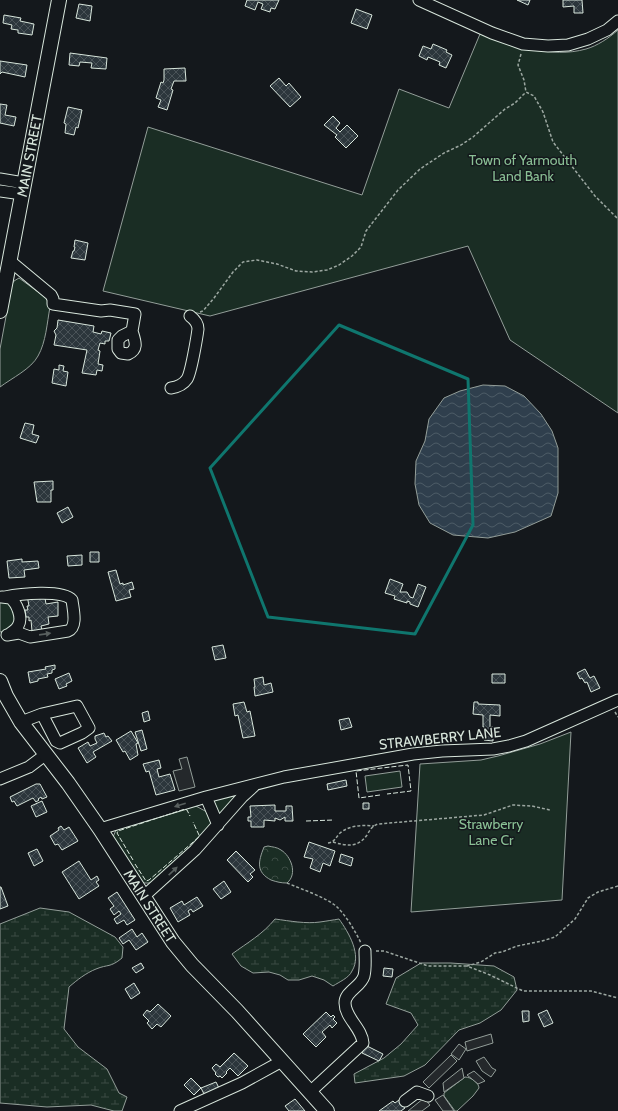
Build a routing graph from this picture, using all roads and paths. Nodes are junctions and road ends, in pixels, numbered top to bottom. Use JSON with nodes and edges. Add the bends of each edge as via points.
{"nodes":[{"id":1,"x":59,"y":0,"type":"edge"},
{"id":2,"x":419,"y":0,"type":"edge"},
{"id":3,"x":618,"y":21,"type":"edge"},
{"id":4,"x":523,"y":44,"type":"junction"},
{"id":5,"x":526,"y":92,"type":"junction"},
{"id":6,"x":0,"y":179,"type":"edge"},
{"id":7,"x":23,"y":188,"type":"junction"},
{"id":8,"x":0,"y":191,"type":"edge"},
{"id":9,"x":618,"y":219,"type":"edge"},
{"id":10,"x":10,"y":261,"type":"junction"},
{"id":11,"x":0,"y":311,"type":"edge"},
{"id":12,"x":190,"y":316,"type":"joint"},
{"id":13,"x":132,"y":331,"type":"dead end"},
{"id":14,"x":171,"y":388,"type":"dead end"},
{"id":15,"x":3,"y":597,"type":"edge"},
{"id":16,"x":4,"y":636,"type":"edge"},
{"id":17,"x":0,"y":681,"type":"edge"},
{"id":18,"x":618,"y":700,"type":"edge"},
{"id":19,"x":42,"y":714,"type":"dead end"},
{"id":20,"x":21,"y":722,"type":"junction"},
{"id":21,"x":45,"y":755,"type":"junction"},
{"id":22,"x":0,"y":779,"type":"edge"},
{"id":23,"x":259,"y":784,"type":"junction"},
{"id":24,"x":206,"y":797,"type":"junction"},
{"id":25,"x":550,"y":810,"type":"dead end"},
{"id":26,"x":218,"y":824,"type":"junction"},
{"id":27,"x":374,"y":826,"type":"junction"},
{"id":28,"x":100,"y":829,"type":"junction"},
{"id":29,"x":333,"y":842,"type":"junction"},
{"id":30,"x":328,"y":843,"type":"dead end"},
{"id":31,"x":287,"y":883,"type":"dead end"},
{"id":32,"x":618,"y":886,"type":"edge"},
{"id":33,"x":143,"y":897,"type":"junction"},
{"id":34,"x":365,"y":951,"type":"junction"},
{"id":35,"x":467,"y":966,"type":"junction"},
{"id":36,"x":618,"y":998,"type":"edge"},
{"id":37,"x":282,"y":1061,"type":"junction"},
{"id":38,"x":310,"y":1092,"type":"junction"},
{"id":39,"x":428,"y":1096,"type":"dead end"},
{"id":40,"x":405,"y":1101,"type":"dead end"},
{"id":41,"x":180,"y":1111,"type":"edge"},
{"id":42,"x":327,"y":1111,"type":"edge"}],
"edges":[{"from":1,"to":7,"type":"main road","name":"MAIN STREET"},
{"from":2,"to":4,"type":"street"},
{"from":3,"to":4,"type":"street","via":[[588,40],[568,45]]},
{"from":4,"to":5,"type":"path","via":[[518,65]]},
{"from":5,"to":9,"type":"path","via":[[534,96],[543,112],[553,142],[595,196]]},
{"from":5,"to":12,"type":"path","via":[[473,137],[420,169],[398,190],[366,232],[361,247],[339,265],[312,272],[296,271],[258,260],[243,262],[203,311]]},
{"from":6,"to":7,"type":"street"},
{"from":7,"to":8,"type":"street"},
{"from":7,"to":10,"type":"main road","name":"MAIN STREET"},
{"from":10,"to":11,"type":"main road","name":"MAIN STREET"},
{"from":10,"to":13,"type":"street","via":[[51,295],[53,304],[135,314]]},
{"from":12,"to":14,"type":"street","via":[[195,320],[198,329],[189,374],[182,384]]},
{"from":15,"to":16,"type":"street","via":[[13,600],[20,622],[18,627]]},
{"from":16,"to":15,"type":"street","one_way":true,"via":[[19,633],[30,636],[68,631],[74,626],[72,600],[69,597],[43,593]]},
{"from":17,"to":20,"type":"main road","name":"MAIN STREET"},
{"from":18,"to":23,"type":"street","name":"STRAWBERRY LANE","via":[[526,740],[501,748],[406,755],[284,777]]},
{"from":19,"to":20,"type":"street"},
{"from":20,"to":21,"type":"main road","name":"MAIN STREET"},
{"from":21,"to":22,"type":"street","via":[[29,767]]},
{"from":21,"to":28,"type":"main road","name":"MAIN STREET"},
{"from":23,"to":24,"type":"street","name":"STRAWBERRY LANE"},
{"from":23,"to":26,"type":"street","name":"STRAWBERRY LANE","via":[[244,794]]},
{"from":24,"to":26,"type":"street"},
{"from":24,"to":28,"type":"street","name":"STRAWBERRY LANE","one_way":true},
{"from":25,"to":27,"type":"path","via":[[513,805],[484,814]]},
{"from":33,"to":26,"type":"street","name":"STRAWBERRY LANE","one_way":true,"via":[[195,850]]},
{"from":27,"to":29,"type":"path","via":[[358,825],[348,828]]},
{"from":27,"to":29,"type":"path","via":[[354,845]]},
{"from":28,"to":33,"type":"main road","name":"MAIN STREET"},
{"from":29,"to":30,"type":"path"},
{"from":31,"to":34,"type":"path","via":[[336,907]]},
{"from":32,"to":35,"type":"path","via":[[588,898],[575,918],[555,937],[495,953],[481,962]]},
{"from":33,"to":37,"type":"main road","name":"MAIN STREET","via":[[181,952]]},
{"from":34,"to":35,"type":"path","via":[[384,951],[428,966]]},
{"from":34,"to":38,"type":"street","via":[[364,975],[361,983],[350,992],[345,1005],[363,1043]]},
{"from":35,"to":36,"type":"path","via":[[523,991],[591,992]]},
{"from":37,"to":38,"type":"main road","name":"MAIN STREET"},
{"from":37,"to":41,"type":"street","via":[[242,1083]]},
{"from":38,"to":42,"type":"main road","name":"MAIN STREET"},
{"from":39,"to":40,"type":"street","via":[[417,1092]]}]}
